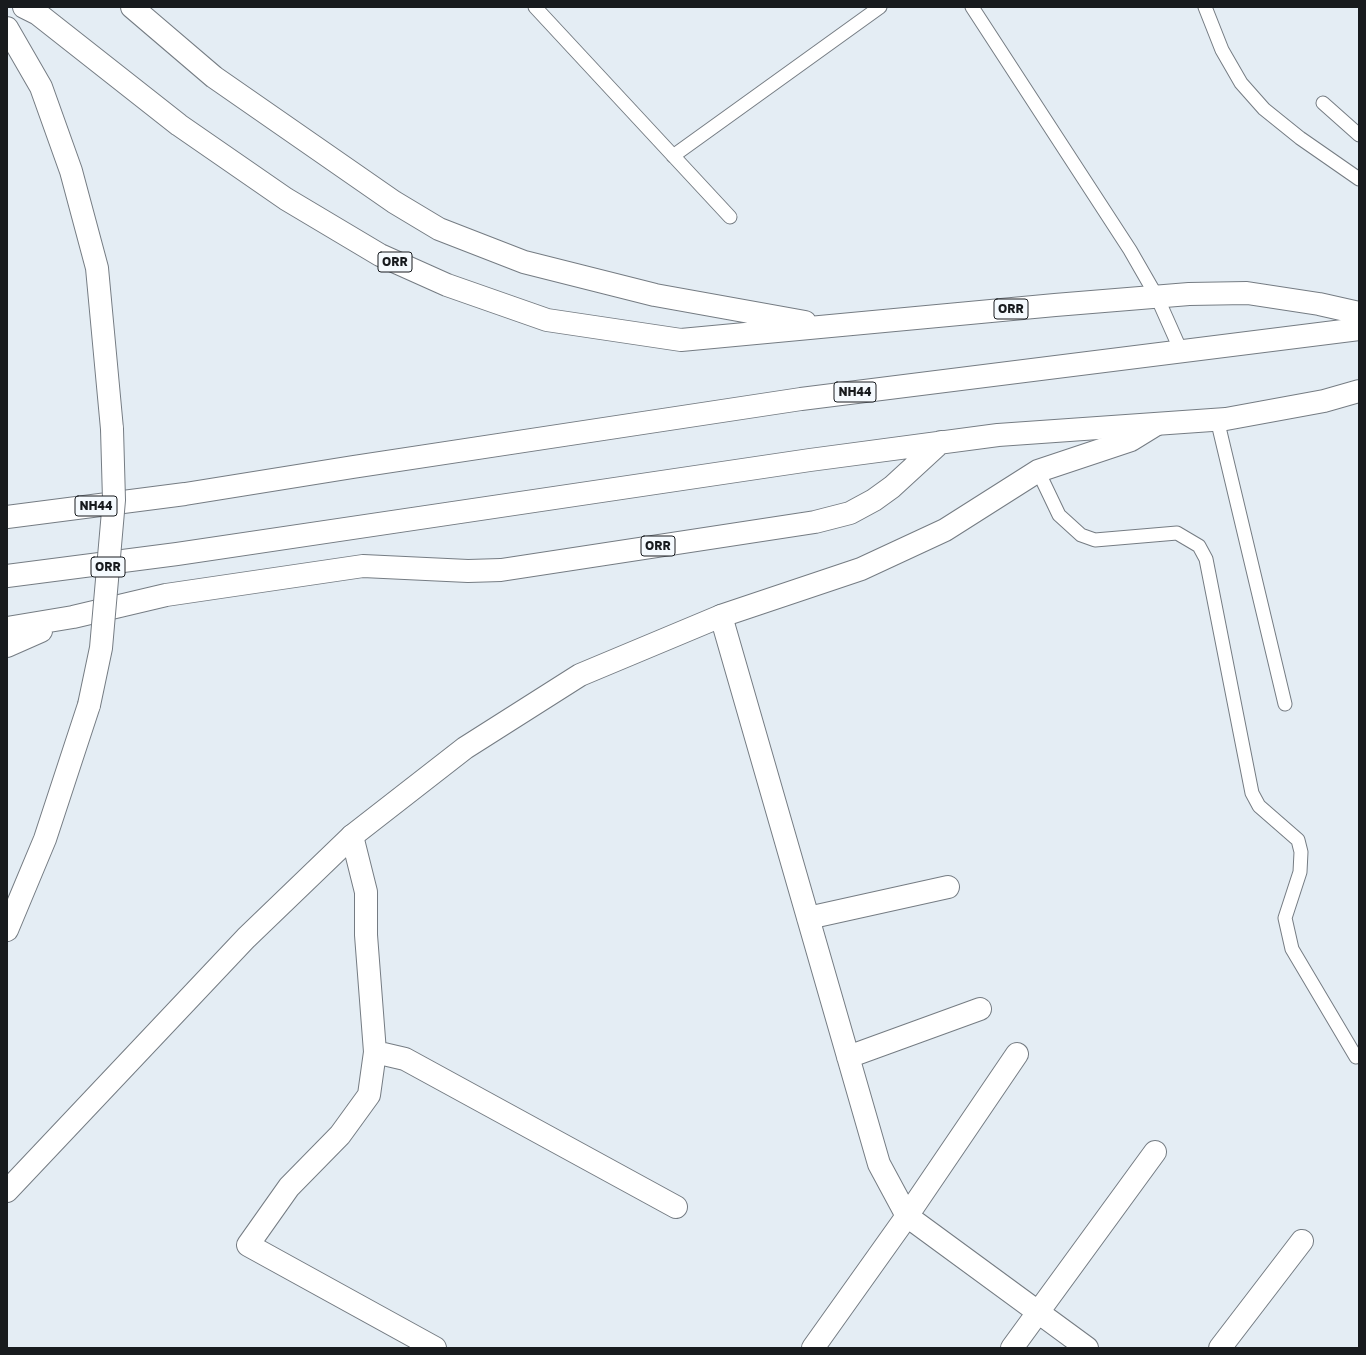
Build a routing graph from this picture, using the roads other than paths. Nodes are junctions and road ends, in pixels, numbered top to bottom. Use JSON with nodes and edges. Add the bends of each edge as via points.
{"nodes":[{"id":1,"x":24,"y":7,"type":"edge"},
{"id":2,"x":132,"y":7,"type":"edge"},
{"id":3,"x":535,"y":7,"type":"edge"},
{"id":4,"x":880,"y":7,"type":"edge"},
{"id":5,"x":972,"y":7,"type":"edge"},
{"id":6,"x":1205,"y":7,"type":"edge"},
{"id":7,"x":7,"y":28,"type":"edge"},
{"id":8,"x":1323,"y":103,"type":"dead end"},
{"id":9,"x":1359,"y":135,"type":"edge"},
{"id":10,"x":673,"y":156,"type":"junction"},
{"id":11,"x":1359,"y":179,"type":"edge"},
{"id":12,"x":730,"y":218,"type":"dead end"},
{"id":13,"x":1157,"y":297,"type":"junction"},
{"id":14,"x":1359,"y":313,"type":"edge"},
{"id":15,"x":834,"y":327,"type":"junction"},
{"id":16,"x":1359,"y":329,"type":"edge"},
{"id":17,"x":1181,"y":351,"type":"junction"},
{"id":18,"x":1359,"y":391,"type":"edge"},
{"id":19,"x":1217,"y":420,"type":"junction"},
{"id":20,"x":1157,"y":424,"type":"junction"},
{"id":21,"x":941,"y":442,"type":"junction"},
{"id":22,"x":1038,"y":471,"type":"junction"},
{"id":23,"x":7,"y":517,"type":"edge"},
{"id":24,"x":7,"y":576,"type":"edge"},
{"id":25,"x":721,"y":616,"type":"junction"},
{"id":26,"x":73,"y":617,"type":"junction"},
{"id":27,"x":7,"y":628,"type":"edge"},
{"id":28,"x":7,"y":646,"type":"edge"},
{"id":29,"x":1285,"y":704,"type":"dead end"},
{"id":30,"x":352,"y":836,"type":"junction"},
{"id":31,"x":948,"y":888,"type":"dead end"},
{"id":32,"x":808,"y":918,"type":"junction"},
{"id":33,"x":7,"y":930,"type":"edge"},
{"id":34,"x":980,"y":1009,"type":"dead end"},
{"id":35,"x":375,"y":1052,"type":"junction"},
{"id":36,"x":1017,"y":1054,"type":"dead end"},
{"id":37,"x":848,"y":1057,"type":"junction"},
{"id":38,"x":1356,"y":1058,"type":"dead end"},
{"id":39,"x":1155,"y":1152,"type":"dead end"},
{"id":40,"x":7,"y":1191,"type":"edge"},
{"id":41,"x":676,"y":1207,"type":"dead end"},
{"id":42,"x":907,"y":1216,"type":"junction"},
{"id":43,"x":1302,"y":1241,"type":"dead end"},
{"id":44,"x":1038,"y":1311,"type":"junction"},
{"id":45,"x":435,"y":1348,"type":"edge"},
{"id":46,"x":813,"y":1348,"type":"edge"},
{"id":47,"x":1012,"y":1348,"type":"edge"},
{"id":48,"x":1087,"y":1348,"type":"edge"},
{"id":49,"x":1220,"y":1348,"type":"edge"}],
"edges":[{"from":1,"to":15,"type":"main road","number":"ORR","via":[[38,14],[179,124],[286,199],[380,255],[447,285],[547,320],[681,340]]},
{"from":2,"to":15,"type":"main road","number":"ORR","via":[[214,77],[394,202],[439,229],[524,262],[647,293]]},
{"from":3,"to":10,"type":"lane"},
{"from":4,"to":10,"type":"lane"},
{"from":5,"to":13,"type":"lane","via":[[1130,250]]},
{"from":6,"to":11,"type":"lane","via":[[1222,50],[1241,83],[1264,109]]},
{"from":7,"to":33,"type":"main road","number":"ORR","bridge":true,"via":[[41,87],[71,171],[97,268],[112,429],[113,508],[101,648],[89,705],[45,839]]},
{"from":8,"to":9,"type":"lane"},
{"from":10,"to":12,"type":"lane"},
{"from":13,"to":14,"type":"main road","number":"ORR","via":[[1247,293]]},
{"from":13,"to":15,"type":"main road","number":"ORR"},
{"from":13,"to":17,"type":"lane"},
{"from":16,"to":17,"type":"main road","number":"NH44"},
{"from":17,"to":23,"type":"main road","number":"NH44","via":[[801,399],[185,494]]},
{"from":18,"to":19,"type":"main road","via":[[1324,401]]},
{"from":19,"to":20,"type":"main road"},
{"from":19,"to":29,"type":"lane"},
{"from":20,"to":21,"type":"main road","via":[[998,435]]},
{"from":20,"to":22,"type":"main road","via":[[1131,440]]},
{"from":21,"to":24,"type":"main road","via":[[338,531]]},
{"from":21,"to":26,"type":"main road","number":"ORR","via":[[874,500],[850,513],[816,522],[501,570],[363,566],[166,595]]},
{"from":22,"to":25,"type":"main road","via":[[945,530],[875,562]]},
{"from":22,"to":38,"type":"lane","via":[[1059,515],[1081,535],[1095,540],[1177,533],[1199,546],[1203,553],[1208,567],[1252,793],[1259,806],[1298,840],[1301,852],[1300,872],[1286,918],[1292,949]]},
{"from":25,"to":30,"type":"main road","via":[[580,676],[465,748]]},
{"from":25,"to":32,"type":"main road"},
{"from":26,"to":27,"type":"main road","number":"ORR"},
{"from":26,"to":28,"type":"main road","number":"ORR"},
{"from":30,"to":35,"type":"main road","via":[[366,892]]},
{"from":30,"to":40,"type":"main road","via":[[246,938]]},
{"from":31,"to":32,"type":"main road"},
{"from":32,"to":37,"type":"main road"},
{"from":34,"to":37,"type":"main road"},
{"from":35,"to":41,"type":"main road","via":[[405,1059]]},
{"from":35,"to":45,"type":"main road","via":[[369,1095],[340,1135],[289,1187],[248,1246]]},
{"from":36,"to":42,"type":"main road"},
{"from":37,"to":42,"type":"main road","via":[[879,1164]]},
{"from":39,"to":44,"type":"main road"},
{"from":42,"to":44,"type":"main road"},
{"from":42,"to":46,"type":"main road"},
{"from":43,"to":49,"type":"main road"},
{"from":44,"to":47,"type":"main road"},
{"from":44,"to":48,"type":"main road"}]}
